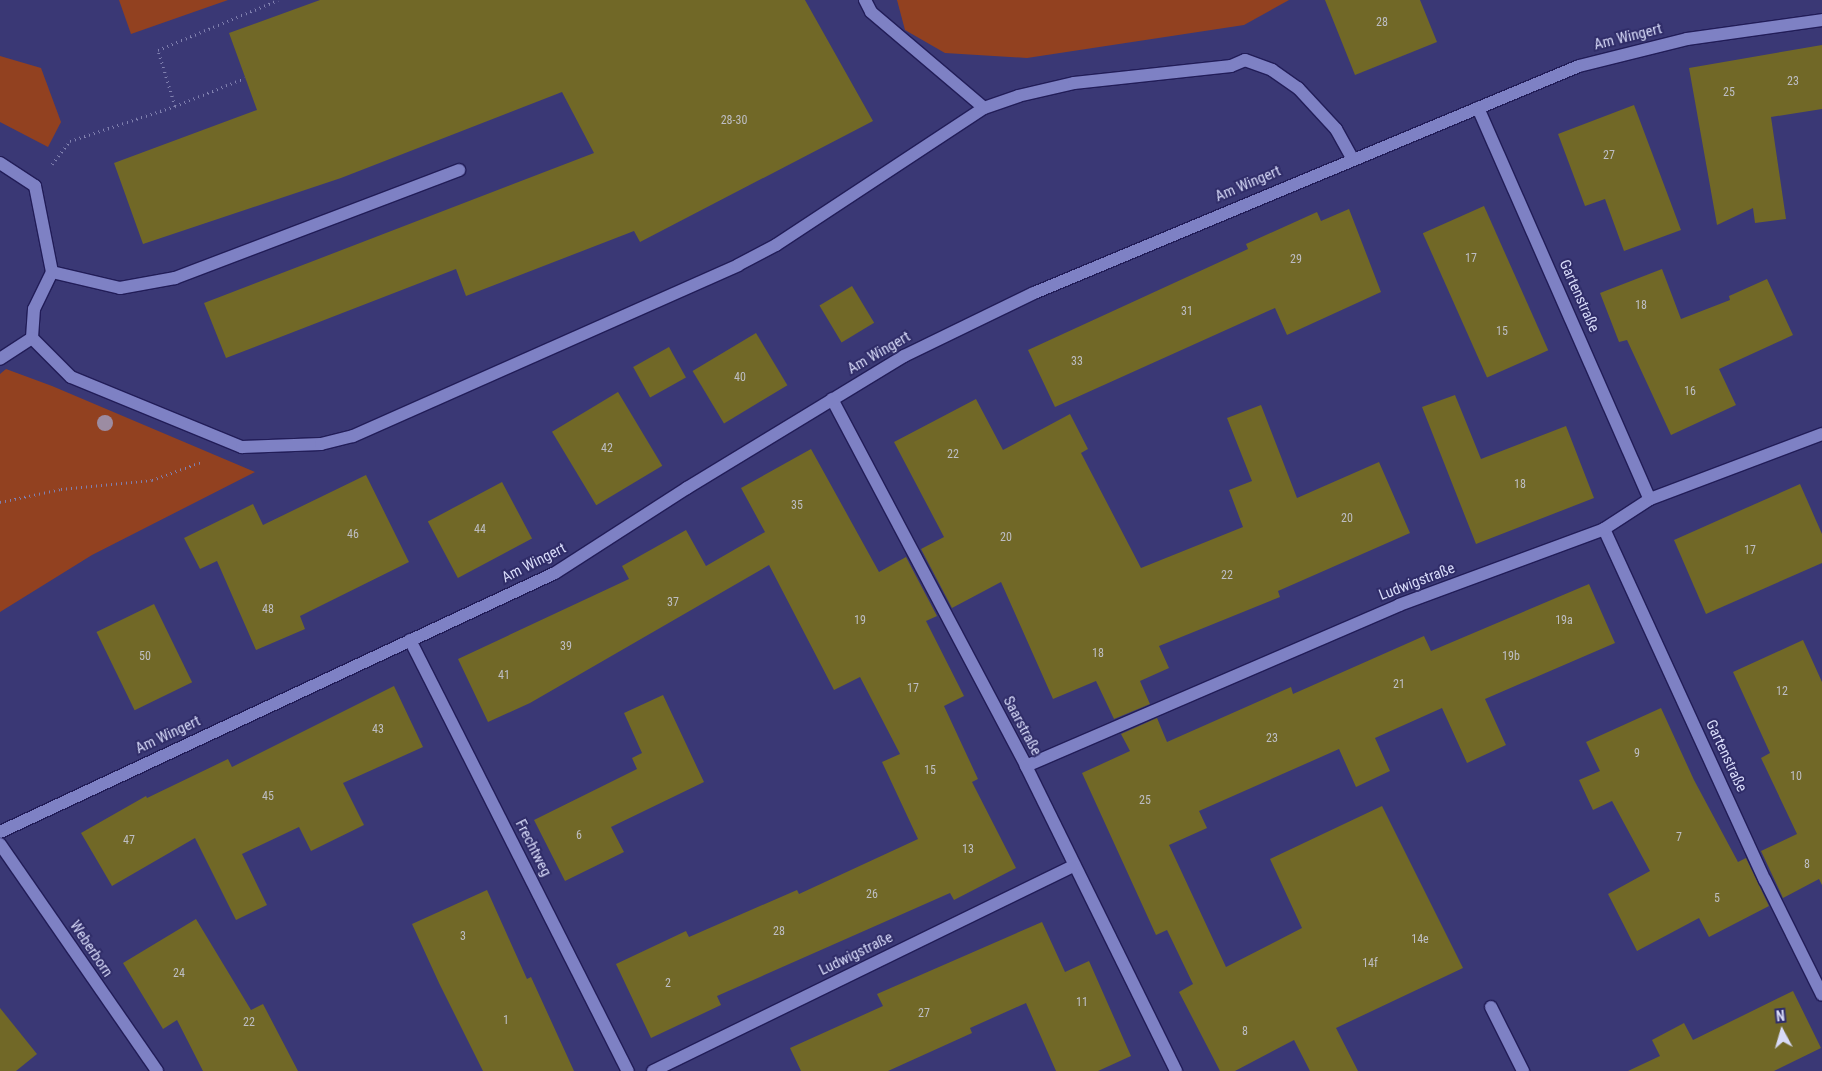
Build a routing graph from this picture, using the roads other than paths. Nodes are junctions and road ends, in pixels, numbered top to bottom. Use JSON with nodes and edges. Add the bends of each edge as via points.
{"nodes":[{"id":1,"x":865,"y":0,"type":"edge"},
{"id":2,"x":1822,"y":20,"type":"edge"},
{"id":3,"x":984,"y":108,"type":"junction"},
{"id":4,"x":1478,"y":108,"type":"junction"},
{"id":5,"x":1352,"y":158,"type":"junction"},
{"id":6,"x":0,"y":163,"type":"edge"},
{"id":7,"x":460,"y":170,"type":"dead end"},
{"id":8,"x":52,"y":272,"type":"junction"},
{"id":9,"x":32,"y":338,"type":"junction"},
{"id":10,"x":0,"y":359,"type":"edge"},
{"id":11,"x":832,"y":399,"type":"junction"},
{"id":12,"x":1822,"y":434,"type":"edge"},
{"id":13,"x":1650,"y":498,"type":"junction"},
{"id":14,"x":1604,"y":528,"type":"junction"},
{"id":15,"x":410,"y":640,"type":"junction"},
{"id":16,"x":1026,"y":766,"type":"junction"},
{"id":17,"x":0,"y":832,"type":"edge"},
{"id":18,"x":0,"y":844,"type":"edge"},
{"id":19,"x":1073,"y":866,"type":"junction"},
{"id":20,"x":1822,"y":995,"type":"edge"},
{"id":21,"x":1490,"y":1007,"type":"dead end"},
{"id":22,"x":157,"y":1071,"type":"edge"},
{"id":23,"x":628,"y":1071,"type":"edge"},
{"id":24,"x":653,"y":1071,"type":"edge"},
{"id":25,"x":1176,"y":1071,"type":"edge"},
{"id":26,"x":1523,"y":1071,"type":"edge"}],
"edges":[{"from":1,"to":3,"type":"street","via":[[878,18]]},
{"from":2,"to":4,"type":"street","name":"Am Wingert","via":[[1687,39],[1579,66]]},
{"from":3,"to":5,"type":"street","via":[[1074,82],[1231,66],[1245,60],[1272,70],[1298,88],[1336,128]]},
{"from":3,"to":9,"type":"street","via":[[776,244],[738,265],[353,436],[321,444],[242,447],[71,376]]},
{"from":4,"to":5,"type":"street","name":"Am Wingert"},
{"from":4,"to":13,"type":"street","name":"Gartenstraße"},
{"from":5,"to":11,"type":"street","name":"Am Wingert","via":[[1034,293],[904,356]]},
{"from":6,"to":8,"type":"street","via":[[35,186]]},
{"from":7,"to":8,"type":"street","via":[[175,278],[120,288]]},
{"from":8,"to":9,"type":"street","via":[[34,309]]},
{"from":9,"to":10,"type":"street"},
{"from":11,"to":15,"type":"street","name":"Am Wingert","via":[[556,573]]},
{"from":11,"to":16,"type":"street","name":"Saarstraße"},
{"from":12,"to":13,"type":"street","name":"Ludwigstraße"},
{"from":13,"to":14,"type":"street","name":"Ludwigstraße"},
{"from":14,"to":16,"type":"street","name":"Ludwigstraße","via":[[1399,605]]},
{"from":14,"to":20,"type":"street","name":"Gartenstraße","via":[[1765,880]]},
{"from":15,"to":17,"type":"street","name":"Am Wingert"},
{"from":15,"to":23,"type":"street","name":"Frechtweg"},
{"from":16,"to":19,"type":"street","name":"Saarstraße"},
{"from":18,"to":22,"type":"street","name":"Weberborn"},
{"from":19,"to":24,"type":"street","name":"Ludwigstraße"},
{"from":19,"to":25,"type":"street","name":"Saarstraße"},
{"from":21,"to":26,"type":"street"}]}
